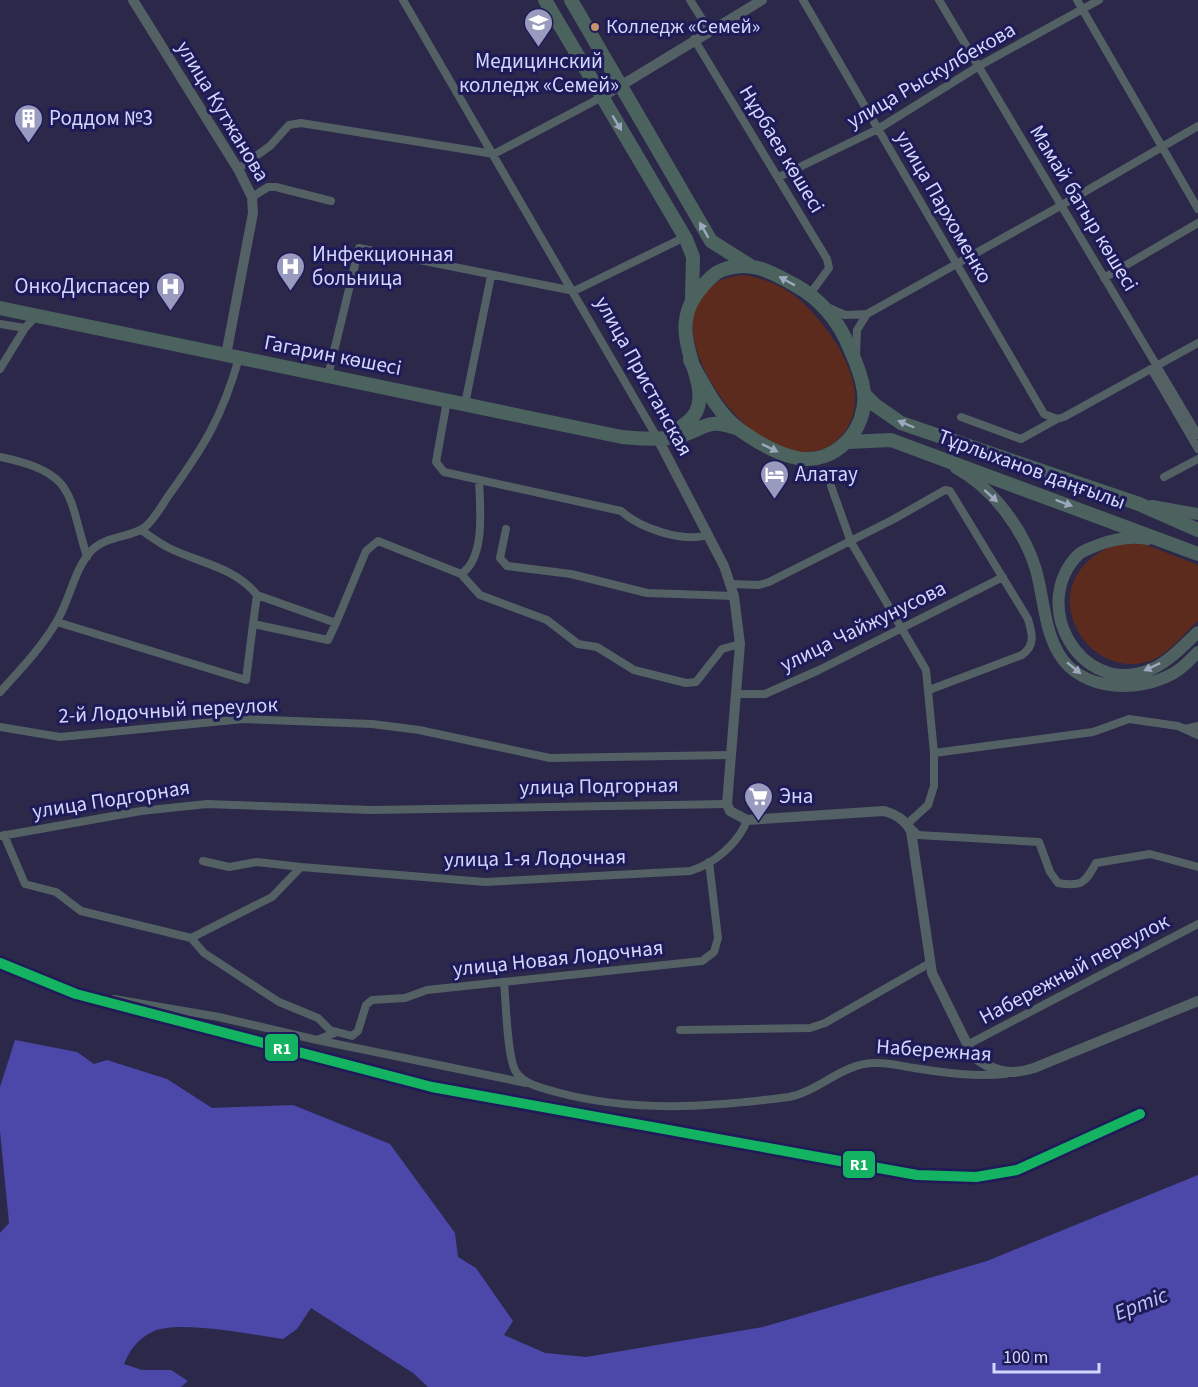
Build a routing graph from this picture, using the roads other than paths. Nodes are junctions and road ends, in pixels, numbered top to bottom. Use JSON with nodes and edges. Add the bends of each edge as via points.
{"nodes":[{"id":1,"x":133,"y":0,"type":"edge"},
{"id":2,"x":403,"y":0,"type":"edge"},
{"id":3,"x":545,"y":0,"type":"edge"},
{"id":4,"x":571,"y":0,"type":"edge"},
{"id":5,"x":690,"y":0,"type":"edge"},
{"id":6,"x":762,"y":0,"type":"edge"},
{"id":7,"x":803,"y":0,"type":"edge"},
{"id":8,"x":939,"y":0,"type":"edge"},
{"id":9,"x":1077,"y":0,"type":"edge"},
{"id":10,"x":1099,"y":0,"type":"edge"},
{"id":11,"x":1083,"y":10,"type":"junction"},
{"id":12,"x":709,"y":30,"type":"junction"},
{"id":13,"x":694,"y":39,"type":"junction"},
{"id":14,"x":979,"y":66,"type":"junction"},
{"id":15,"x":620,"y":85,"type":"junction"},
{"id":16,"x":602,"y":97,"type":"junction"},
{"id":17,"x":1198,"y":126,"type":"edge"},
{"id":18,"x":878,"y":129,"type":"junction"},
{"id":19,"x":1164,"y":146,"type":"junction"},
{"id":20,"x":494,"y":154,"type":"junction"},
{"id":21,"x":238,"y":169,"type":"junction"},
{"id":22,"x":779,"y":177,"type":"junction"},
{"id":23,"x":252,"y":197,"type":"junction"},
{"id":24,"x":331,"y":201,"type":"dead end"},
{"id":25,"x":1060,"y":207,"type":"junction"},
{"id":26,"x":1198,"y":209,"type":"edge"},
{"id":27,"x":1198,"y":223,"type":"edge"},
{"id":28,"x":685,"y":237,"type":"junction"},
{"id":29,"x":957,"y":264,"type":"junction"},
{"id":30,"x":749,"y":265,"type":"junction"},
{"id":31,"x":491,"y":276,"type":"junction"},
{"id":32,"x":1104,"y":278,"type":"junction"},
{"id":33,"x":574,"y":291,"type":"junction"},
{"id":34,"x":810,"y":294,"type":"junction"},
{"id":35,"x":692,"y":298,"type":"junction"},
{"id":36,"x":822,"y":304,"type":"junction"},
{"id":37,"x":0,"y":308,"type":"edge"},
{"id":38,"x":867,"y":314,"type":"junction"},
{"id":39,"x":37,"y":315,"type":"junction"},
{"id":40,"x":0,"y":324,"type":"edge"},
{"id":41,"x":25,"y":328,"type":"junction"},
{"id":42,"x":1198,"y":343,"type":"edge"},
{"id":43,"x":233,"y":357,"type":"junction"},
{"id":44,"x":690,"y":360,"type":"junction"},
{"id":45,"x":857,"y":364,"type":"junction"},
{"id":46,"x":0,"y":369,"type":"edge"},
{"id":47,"x":1154,"y":369,"type":"junction"},
{"id":48,"x":328,"y":376,"type":"junction"},
{"id":49,"x":864,"y":394,"type":"junction"},
{"id":50,"x":447,"y":401,"type":"junction"},
{"id":51,"x":465,"y":404,"type":"junction"},
{"id":52,"x":961,"y":417,"type":"dead end"},
{"id":53,"x":1060,"y":418,"type":"junction"},
{"id":54,"x":739,"y":429,"type":"junction"},
{"id":55,"x":1198,"y":435,"type":"edge"},
{"id":56,"x":658,"y":438,"type":"junction"},
{"id":57,"x":848,"y":442,"type":"junction"},
{"id":58,"x":1198,"y":449,"type":"edge"},
{"id":59,"x":926,"y":452,"type":"junction"},
{"id":60,"x":0,"y":457,"type":"edge"},
{"id":61,"x":1198,"y":459,"type":"edge"},
{"id":62,"x":1164,"y":477,"type":"dead end"},
{"id":63,"x":479,"y":480,"type":"junction"},
{"id":64,"x":831,"y":486,"type":"dead end"},
{"id":65,"x":1139,"y":504,"type":"junction"},
{"id":66,"x":1198,"y":514,"type":"edge"},
{"id":67,"x":506,"y":529,"type":"dead end"},
{"id":68,"x":141,"y":530,"type":"junction"},
{"id":69,"x":1198,"y":530,"type":"edge"},
{"id":70,"x":709,"y":535,"type":"junction"},
{"id":71,"x":851,"y":542,"type":"junction"},
{"id":72,"x":1181,"y":546,"type":"junction"},
{"id":73,"x":1198,"y":554,"type":"edge"},
{"id":74,"x":87,"y":557,"type":"junction"},
{"id":75,"x":461,"y":574,"type":"junction"},
{"id":76,"x":1003,"y":577,"type":"junction"},
{"id":77,"x":731,"y":584,"type":"junction"},
{"id":78,"x":257,"y":595,"type":"junction"},
{"id":79,"x":734,"y":596,"type":"junction"},
{"id":80,"x":57,"y":622,"type":"junction"},
{"id":81,"x":336,"y":623,"type":"junction"},
{"id":82,"x":253,"y":624,"type":"junction"},
{"id":83,"x":902,"y":628,"type":"junction"},
{"id":84,"x":1198,"y":632,"type":"edge"},
{"id":85,"x":740,"y":644,"type":"junction"},
{"id":86,"x":1198,"y":652,"type":"edge"},
{"id":87,"x":929,"y":690,"type":"junction"},
{"id":88,"x":0,"y":692,"type":"edge"},
{"id":89,"x":736,"y":694,"type":"junction"},
{"id":90,"x":1198,"y":726,"type":"edge"},
{"id":91,"x":0,"y":727,"type":"edge"},
{"id":92,"x":1185,"y":729,"type":"junction"},
{"id":93,"x":1198,"y":735,"type":"edge"},
{"id":94,"x":934,"y":753,"type":"junction"},
{"id":95,"x":731,"y":755,"type":"junction"},
{"id":96,"x":727,"y":804,"type":"junction"},
{"id":97,"x":747,"y":820,"type":"junction"},
{"id":98,"x":907,"y":824,"type":"junction"},
{"id":99,"x":2,"y":836,"type":"edge"},
{"id":100,"x":203,"y":861,"type":"dead end"},
{"id":101,"x":709,"y":862,"type":"junction"},
{"id":102,"x":301,"y":867,"type":"junction"},
{"id":103,"x":1198,"y":867,"type":"edge"},
{"id":104,"x":1198,"y":924,"type":"edge"},
{"id":105,"x":191,"y":938,"type":"junction"},
{"id":106,"x":930,"y":963,"type":"junction"},
{"id":107,"x":504,"y":982,"type":"junction"},
{"id":108,"x":114,"y":999,"type":"dead end"},
{"id":109,"x":1198,"y":1001,"type":"edge"},
{"id":110,"x":680,"y":1030,"type":"dead end"},
{"id":111,"x":337,"y":1032,"type":"junction"},
{"id":112,"x":317,"y":1040,"type":"junction"},
{"id":113,"x":967,"y":1046,"type":"junction"},
{"id":114,"x":1006,"y":1074,"type":"junction"},
{"id":115,"x":526,"y":1083,"type":"junction"}],
"edges":[{"from":1,"to":21,"type":"street","name":"улица Кутжанова"},
{"from":2,"to":20,"type":"street","name":"улица Пристанская"},
{"from":3,"to":16,"type":"highway"},
{"from":4,"to":15,"type":"highway"},
{"from":5,"to":12,"type":"street"},
{"from":6,"to":12,"type":"street"},
{"from":7,"to":18,"type":"street","name":"улица Пархоменко"},
{"from":8,"to":14,"type":"street","name":"Мамай батыр көшесі"},
{"from":9,"to":11,"type":"street"},
{"from":10,"to":11,"type":"street","name":"улица Рыскулбекова"},
{"from":11,"to":14,"type":"street","name":"улица Рыскулбекова"},
{"from":11,"to":19,"type":"street"},
{"from":12,"to":13,"type":"street"},
{"from":13,"to":15,"type":"street"},
{"from":13,"to":22,"type":"street","name":"Нұрбаев көшесі"},
{"from":14,"to":18,"type":"street","name":"улица Рыскулбекова"},
{"from":14,"to":25,"type":"street","name":"Мамай батыр көшесі"},
{"from":15,"to":16,"type":"street"},
{"from":30,"to":15,"type":"highway","one_way":true,"via":[[711,241]]},
{"from":16,"to":20,"type":"street"},
{"from":16,"to":28,"type":"highway","one_way":true},
{"from":17,"to":19,"type":"street"},
{"from":18,"to":22,"type":"street","name":"улица Рыскулбекова"},
{"from":18,"to":29,"type":"street","name":"улица Пархоменко"},
{"from":19,"to":25,"type":"street"},
{"from":19,"to":26,"type":"street"},
{"from":20,"to":21,"type":"street","via":[[301,123],[290,125],[270,146]]},
{"from":20,"to":33,"type":"street","name":"улица Пристанская"},
{"from":21,"to":23,"type":"street","name":"улица Кутжанова"},
{"from":22,"to":34,"type":"street","name":"Нұрбаев көшесі","via":[[827,259],[829,268]]},
{"from":23,"to":24,"type":"street","via":[[268,187],[276,187]]},
{"from":23,"to":43,"type":"street","name":"улица Кутжанова"},
{"from":25,"to":29,"type":"street"},
{"from":25,"to":32,"type":"street","name":"Мамай батыр көшесі"},
{"from":25,"to":47,"type":"street","name":"Мамай батыр көшесі"},
{"from":27,"to":32,"type":"street"},
{"from":28,"to":33,"type":"street"},
{"from":28,"to":35,"type":"highway","via":[[693,257]]},
{"from":29,"to":38,"type":"street"},
{"from":29,"to":53,"type":"street","name":"улица Пархоменко","via":[[1044,414]]},
{"from":34,"to":30,"type":"highway","one_way":true,"via":[[765,268]]},
{"from":30,"to":35,"type":"highway","via":[[711,276]]},
{"from":31,"to":33,"type":"street"},
{"from":31,"to":48,"type":"street","via":[[359,248]]},
{"from":31,"to":51,"type":"street"},
{"from":32,"to":47,"type":"street","name":"Мамай батыр көшесі"},
{"from":33,"to":56,"type":"street","name":"улица Пристанская"},
{"from":34,"to":36,"type":"highway"},
{"from":35,"to":44,"type":"highway","via":[[686,317]]},
{"from":36,"to":38,"type":"street","via":[[845,315]]},
{"from":36,"to":45,"type":"highway","via":[[844,333]]},
{"from":37,"to":39,"type":"highway","name":"Гагарин көшесі"},
{"from":38,"to":45,"type":"street","via":[[857,330]]},
{"from":39,"to":41,"type":"street"},
{"from":39,"to":43,"type":"highway","name":"Гагарин көшесі"},
{"from":40,"to":41,"type":"street"},
{"from":41,"to":46,"type":"street"},
{"from":42,"to":47,"type":"street"},
{"from":43,"to":48,"type":"highway","name":"Гагарин көшесі"},
{"from":43,"to":68,"type":"street","via":[[214,429]]},
{"from":44,"to":54,"type":"highway","via":[[723,415]]},
{"from":44,"to":56,"type":"highway","via":[[700,395],[696,412],[677,430]]},
{"from":45,"to":49,"type":"highway"},
{"from":47,"to":53,"type":"street"},
{"from":47,"to":55,"type":"street","name":"Мамай батыр көшесі"},
{"from":47,"to":58,"type":"street","name":"Мамай батыр көшесі"},
{"from":48,"to":50,"type":"highway","name":"Гагарин көшесі"},
{"from":49,"to":57,"type":"highway","via":[[861,419]]},
{"from":65,"to":49,"type":"highway","name":"Тұрлыханов даңғылы","one_way":true,"via":[[902,423]]},
{"from":50,"to":51,"type":"highway","name":"Гагарин көшесі"},
{"from":50,"to":63,"type":"street","via":[[437,466],[444,472]]},
{"from":51,"to":56,"type":"highway","name":"Гагарин көшесі","via":[[622,437]]},
{"from":52,"to":53,"type":"street","via":[[1021,439]]},
{"from":54,"to":56,"type":"highway","name":"Гагарин көшесі","via":[[712,422],[681,435]]},
{"from":54,"to":57,"type":"highway","one_way":true,"via":[[770,449],[799,459],[827,456]]},
{"from":56,"to":70,"type":"street","name":"улица Пристанская"},
{"from":57,"to":59,"type":"highway","name":"Тұрлыханов даңғылы","via":[[891,440]]},
{"from":59,"to":72,"type":"highway","name":"Тұрлыханов даңғылы","one_way":true},
{"from":59,"to":86,"type":"main road","one_way":true,"via":[[968,474],[999,503],[1025,544],[1036,570],[1052,640],[1072,668],[1109,686],[1139,684],[1175,673]]},
{"from":60,"to":74,"type":"street","via":[[39,467],[70,494]]},
{"from":61,"to":62,"type":"street"},
{"from":63,"to":70,"type":"street","via":[[621,511],[629,520],[686,538]]},
{"from":63,"to":75,"type":"street","via":[[481,524],[473,563]]},
{"from":64,"to":71,"type":"street"},
{"from":65,"to":66,"type":"main road"},
{"from":65,"to":69,"type":"highway","name":"Тұрлыханов даңғылы"},
{"from":67,"to":79,"type":"street","via":[[500,558],[507,566],[571,574],[648,592]]},
{"from":68,"to":74,"type":"street","via":[[100,544]]},
{"from":68,"to":78,"type":"street","via":[[168,548],[236,575]]},
{"from":70,"to":77,"type":"street","name":"улица Пристанская"},
{"from":71,"to":76,"type":"street","via":[[945,490],[954,495]]},
{"from":71,"to":77,"type":"street","via":[[769,582]]},
{"from":71,"to":83,"type":"street"},
{"from":72,"to":73,"type":"highway","name":"Тұрлыханов даңғылы"},
{"from":84,"to":72,"type":"main road","one_way":true,"via":[[1167,660],[1147,671],[1130,674],[1100,670],[1070,645],[1060,623],[1058,593],[1065,573],[1079,554],[1111,540],[1136,537]]},
{"from":74,"to":80,"type":"street"},
{"from":75,"to":81,"type":"street","via":[[378,541],[366,550]]},
{"from":75,"to":85,"type":"street","via":[[480,595],[547,620],[578,644],[597,647],[634,670],[686,683],[700,680],[722,649]]},
{"from":76,"to":83,"type":"street","name":"улица Чайжунусова"},
{"from":76,"to":87,"type":"street","via":[[1028,619],[1033,640],[1030,650]]},
{"from":77,"to":79,"type":"street","name":"улица Пристанская"},
{"from":78,"to":81,"type":"street"},
{"from":78,"to":82,"type":"street","name":"2-й Лодочный переулок"},
{"from":79,"to":85,"type":"street","name":"улица Пристанская"},
{"from":80,"to":82,"type":"street","name":"2-й Лодочный переулок","via":[[246,680]]},
{"from":80,"to":88,"type":"street"},
{"from":81,"to":82,"type":"street","via":[[328,640]]},
{"from":83,"to":87,"type":"street","via":[[926,670]]},
{"from":83,"to":89,"type":"street","name":"улица Чайжунусова","via":[[765,694]]},
{"from":85,"to":89,"type":"street","name":"улица Пристанская"},
{"from":87,"to":94,"type":"street"},
{"from":89,"to":95,"type":"street","name":"улица Пристанская"},
{"from":90,"to":92,"type":"street"},
{"from":91,"to":95,"type":"street","name":"2-й Лодочный переулок","via":[[60,737],[256,720],[372,724],[550,758]]},
{"from":92,"to":93,"type":"street"},
{"from":92,"to":94,"type":"street","via":[[1129,719],[1093,732]]},
{"from":94,"to":98,"type":"street","via":[[932,796],[922,812]]},
{"from":95,"to":96,"type":"street","name":"улица Пристанская"},
{"from":96,"to":97,"type":"street","via":[[734,815]]},
{"from":96,"to":99,"type":"street","name":"улица Подгорная","via":[[371,810],[207,804],[141,811]]},
{"from":97,"to":98,"type":"street","via":[[884,811]]},
{"from":97,"to":101,"type":"street","name":"улица 1-я Лодочная","via":[[740,836]]},
{"from":98,"to":103,"type":"street","via":[[918,835],[1039,842],[1058,883],[1073,886],[1086,881],[1096,863],[1150,854]]},
{"from":98,"to":106,"type":"street"},
{"from":99,"to":105,"type":"street","via":[[26,884],[56,891],[81,911]]},
{"from":100,"to":102,"type":"street","name":"улица 1-я Лодочная","via":[[229,867],[256,862]]},
{"from":101,"to":102,"type":"street","name":"улица 1-я Лодочная","via":[[690,871],[485,882]]},
{"from":101,"to":107,"type":"street","name":"улица Новая Лодочная","via":[[718,938],[709,957],[702,961]]},
{"from":102,"to":105,"type":"street","via":[[272,897]]},
{"from":104,"to":113,"type":"street","name":"Набережный переулок"},
{"from":105,"to":111,"type":"street","via":[[224,967]]},
{"from":106,"to":110,"type":"street","via":[[810,1028]]},
{"from":106,"to":113,"type":"street"},
{"from":107,"to":111,"type":"street","name":"улица Новая Лодочная","via":[[372,1000],[362,1012],[355,1035]]},
{"from":107,"to":115,"type":"street","via":[[512,1064]]},
{"from":108,"to":112,"type":"street","name":"Набережная","via":[[219,1017]]},
{"from":109,"to":114,"type":"street","name":"Набережная","via":[[1035,1068]]},
{"from":111,"to":112,"type":"street"},
{"from":112,"to":115,"type":"street","name":"Набережная"},
{"from":113,"to":114,"type":"street","via":[[983,1064]]},
{"from":114,"to":115,"type":"street","name":"Набережная","via":[[954,1074],[874,1062],[847,1069],[798,1095],[716,1106],[609,1104]]}]}
